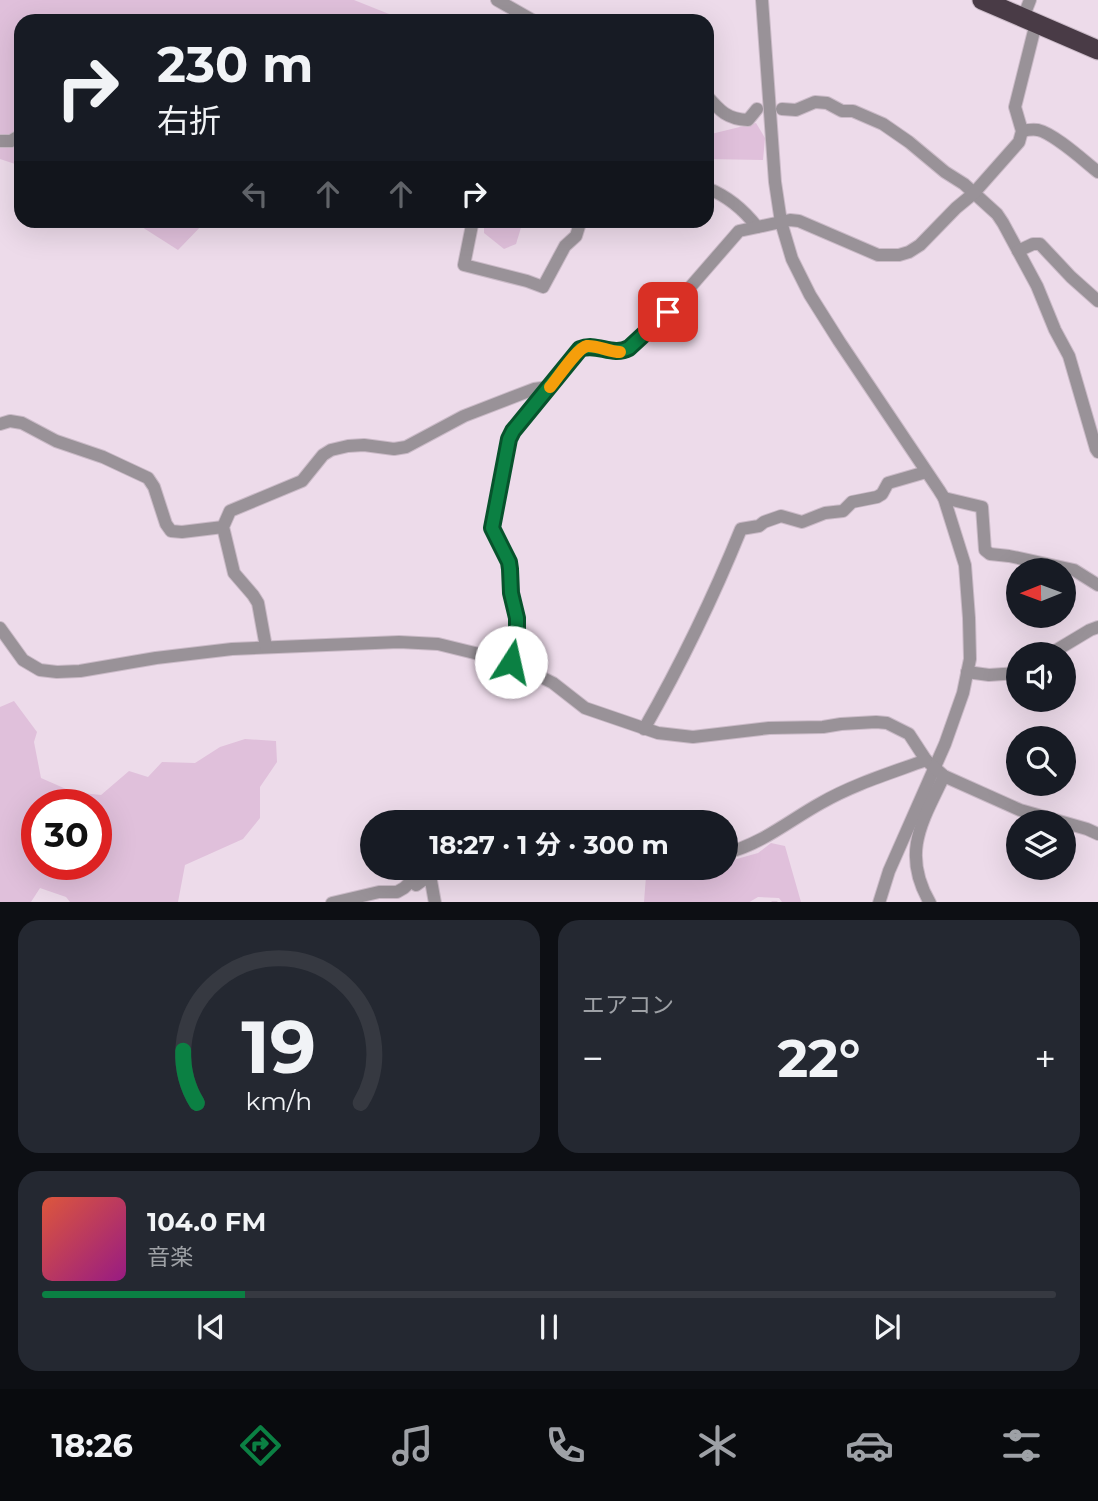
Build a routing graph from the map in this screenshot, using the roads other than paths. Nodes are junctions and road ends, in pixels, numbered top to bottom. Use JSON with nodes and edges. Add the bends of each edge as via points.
{"nodes":[{"id":1,"x":497,"y":0,"type":"edge"},
{"id":2,"x":762,"y":0,"type":"edge"},
{"id":3,"x":982,"y":0,"type":"edge"},
{"id":4,"x":522,"y":14,"type":"edge"},
{"id":5,"x":1030,"y":14,"type":"edge"},
{"id":6,"x":1098,"y":50,"type":"edge"},
{"id":7,"x":714,"y":103,"type":"edge"},
{"id":8,"x":757,"y":109,"type":"dead end"},
{"id":9,"x":782,"y":109,"type":"dead end"},
{"id":10,"x":1022,"y":131,"type":"junction"},
{"id":11,"x":1098,"y":172,"type":"edge"},
{"id":12,"x":714,"y":192,"type":"edge"},
{"id":13,"x":973,"y":194,"type":"junction"},
{"id":14,"x":781,"y":222,"type":"junction"},
{"id":15,"x":757,"y":227,"type":"junction"},
{"id":16,"x":471,"y":228,"type":"edge"},
{"id":17,"x":578,"y":228,"type":"edge"},
{"id":18,"x":1018,"y":251,"type":"junction"},
{"id":19,"x":1098,"y":301,"type":"edge"},
{"id":20,"x":549,"y":387,"type":"junction"},
{"id":21,"x":0,"y":424,"type":"edge"},
{"id":22,"x":1098,"y":452,"type":"edge"},
{"id":23,"x":926,"y":472,"type":"junction"},
{"id":24,"x":944,"y":498,"type":"junction"},
{"id":25,"x":223,"y":527,"type":"junction"},
{"id":26,"x":1098,"y":585,"type":"edge"},
{"id":27,"x":1098,"y":627,"type":"edge"},
{"id":28,"x":0,"y":628,"type":"edge"},
{"id":29,"x":1070,"y":642,"type":"edge"},
{"id":30,"x":266,"y":646,"type":"junction"},
{"id":31,"x":511,"y":662,"type":"junction"},
{"id":32,"x":967,"y":672,"type":"junction"},
{"id":33,"x":1006,"y":674,"type":"edge"},
{"id":34,"x":644,"y":729,"type":"junction"},
{"id":35,"x":935,"y":769,"type":"junction"},
{"id":36,"x":1098,"y":834,"type":"edge"},
{"id":37,"x":738,"y":850,"type":"edge"},
{"id":38,"x":412,"y":880,"type":"edge"},
{"id":39,"x":404,"y":888,"type":"junction"},
{"id":40,"x":332,"y":902,"type":"edge"},
{"id":41,"x":436,"y":902,"type":"edge"},
{"id":42,"x":879,"y":902,"type":"edge"},
{"id":43,"x":930,"y":902,"type":"edge"}],
"edges":[{"from":1,"to":4,"type":"street"},
{"from":2,"to":14,"type":"street"},
{"from":3,"to":5,"type":"highway"},
{"from":5,"to":6,"type":"highway"},
{"from":5,"to":10,"type":"street","via":[[1016,107]]},
{"from":7,"to":8,"type":"street","via":[[732,119],[748,120]]},
{"from":9,"to":13,"type":"street","via":[[827,103],[883,124]]},
{"from":10,"to":11,"type":"street","via":[[1043,132]]},
{"from":10,"to":13,"type":"street","via":[[1018,142]]},
{"from":12,"to":15,"type":"street","via":[[748,215]]},
{"from":13,"to":14,"type":"street","via":[[920,245],[899,256],[878,255],[799,221]]},
{"from":13,"to":18,"type":"street","via":[[997,214]]},
{"from":14,"to":15,"type":"street"},
{"from":14,"to":23,"type":"street","via":[[810,295]]},
{"from":15,"to":20,"type":"street","via":[[734,235],[679,300],[629,348],[617,352],[588,346],[580,349]]},
{"from":16,"to":17,"type":"street","via":[[464,265],[543,287]]},
{"from":18,"to":19,"type":"street","via":[[1040,244]]},
{"from":18,"to":22,"type":"street","via":[[1069,356]]},
{"from":20,"to":25,"type":"street","via":[[464,416],[406,447],[364,445],[331,450],[302,481],[230,511]]},
{"from":20,"to":31,"type":"street","via":[[509,439],[492,523],[509,562],[517,618]]},
{"from":21,"to":25,"type":"street","via":[[22,423],[56,442],[148,478],[171,531]]},
{"from":23,"to":24,"type":"street"},
{"from":23,"to":34,"type":"street","via":[[888,483],[882,494],[852,502],[843,511],[802,522],[781,516],[741,529],[701,621]]},
{"from":24,"to":26,"type":"street","via":[[982,507],[985,550],[990,554],[1074,570]]},
{"from":24,"to":32,"type":"street","via":[[965,565]]},
{"from":25,"to":30,"type":"street","via":[[234,573],[258,603]]},
{"from":27,"to":29,"type":"street"},
{"from":28,"to":30,"type":"street","via":[[23,660],[40,670],[57,672]]},
{"from":30,"to":31,"type":"street","via":[[438,644]]},
{"from":31,"to":34,"type":"street","via":[[553,683],[585,708]]},
{"from":32,"to":33,"type":"street"},
{"from":32,"to":35,"type":"street"},
{"from":34,"to":35,"type":"street","via":[[693,737],[769,728],[887,723],[909,734]]},
{"from":35,"to":36,"type":"street","via":[[1020,810]]},
{"from":35,"to":37,"type":"street","via":[[847,789]]},
{"from":35,"to":42,"type":"street","via":[[888,871]]},
{"from":35,"to":43,"type":"street","via":[[916,842],[918,880]]},
{"from":38,"to":39,"type":"street"},
{"from":39,"to":40,"type":"street"},
{"from":39,"to":41,"type":"street","via":[[410,889],[430,875]]}]}
